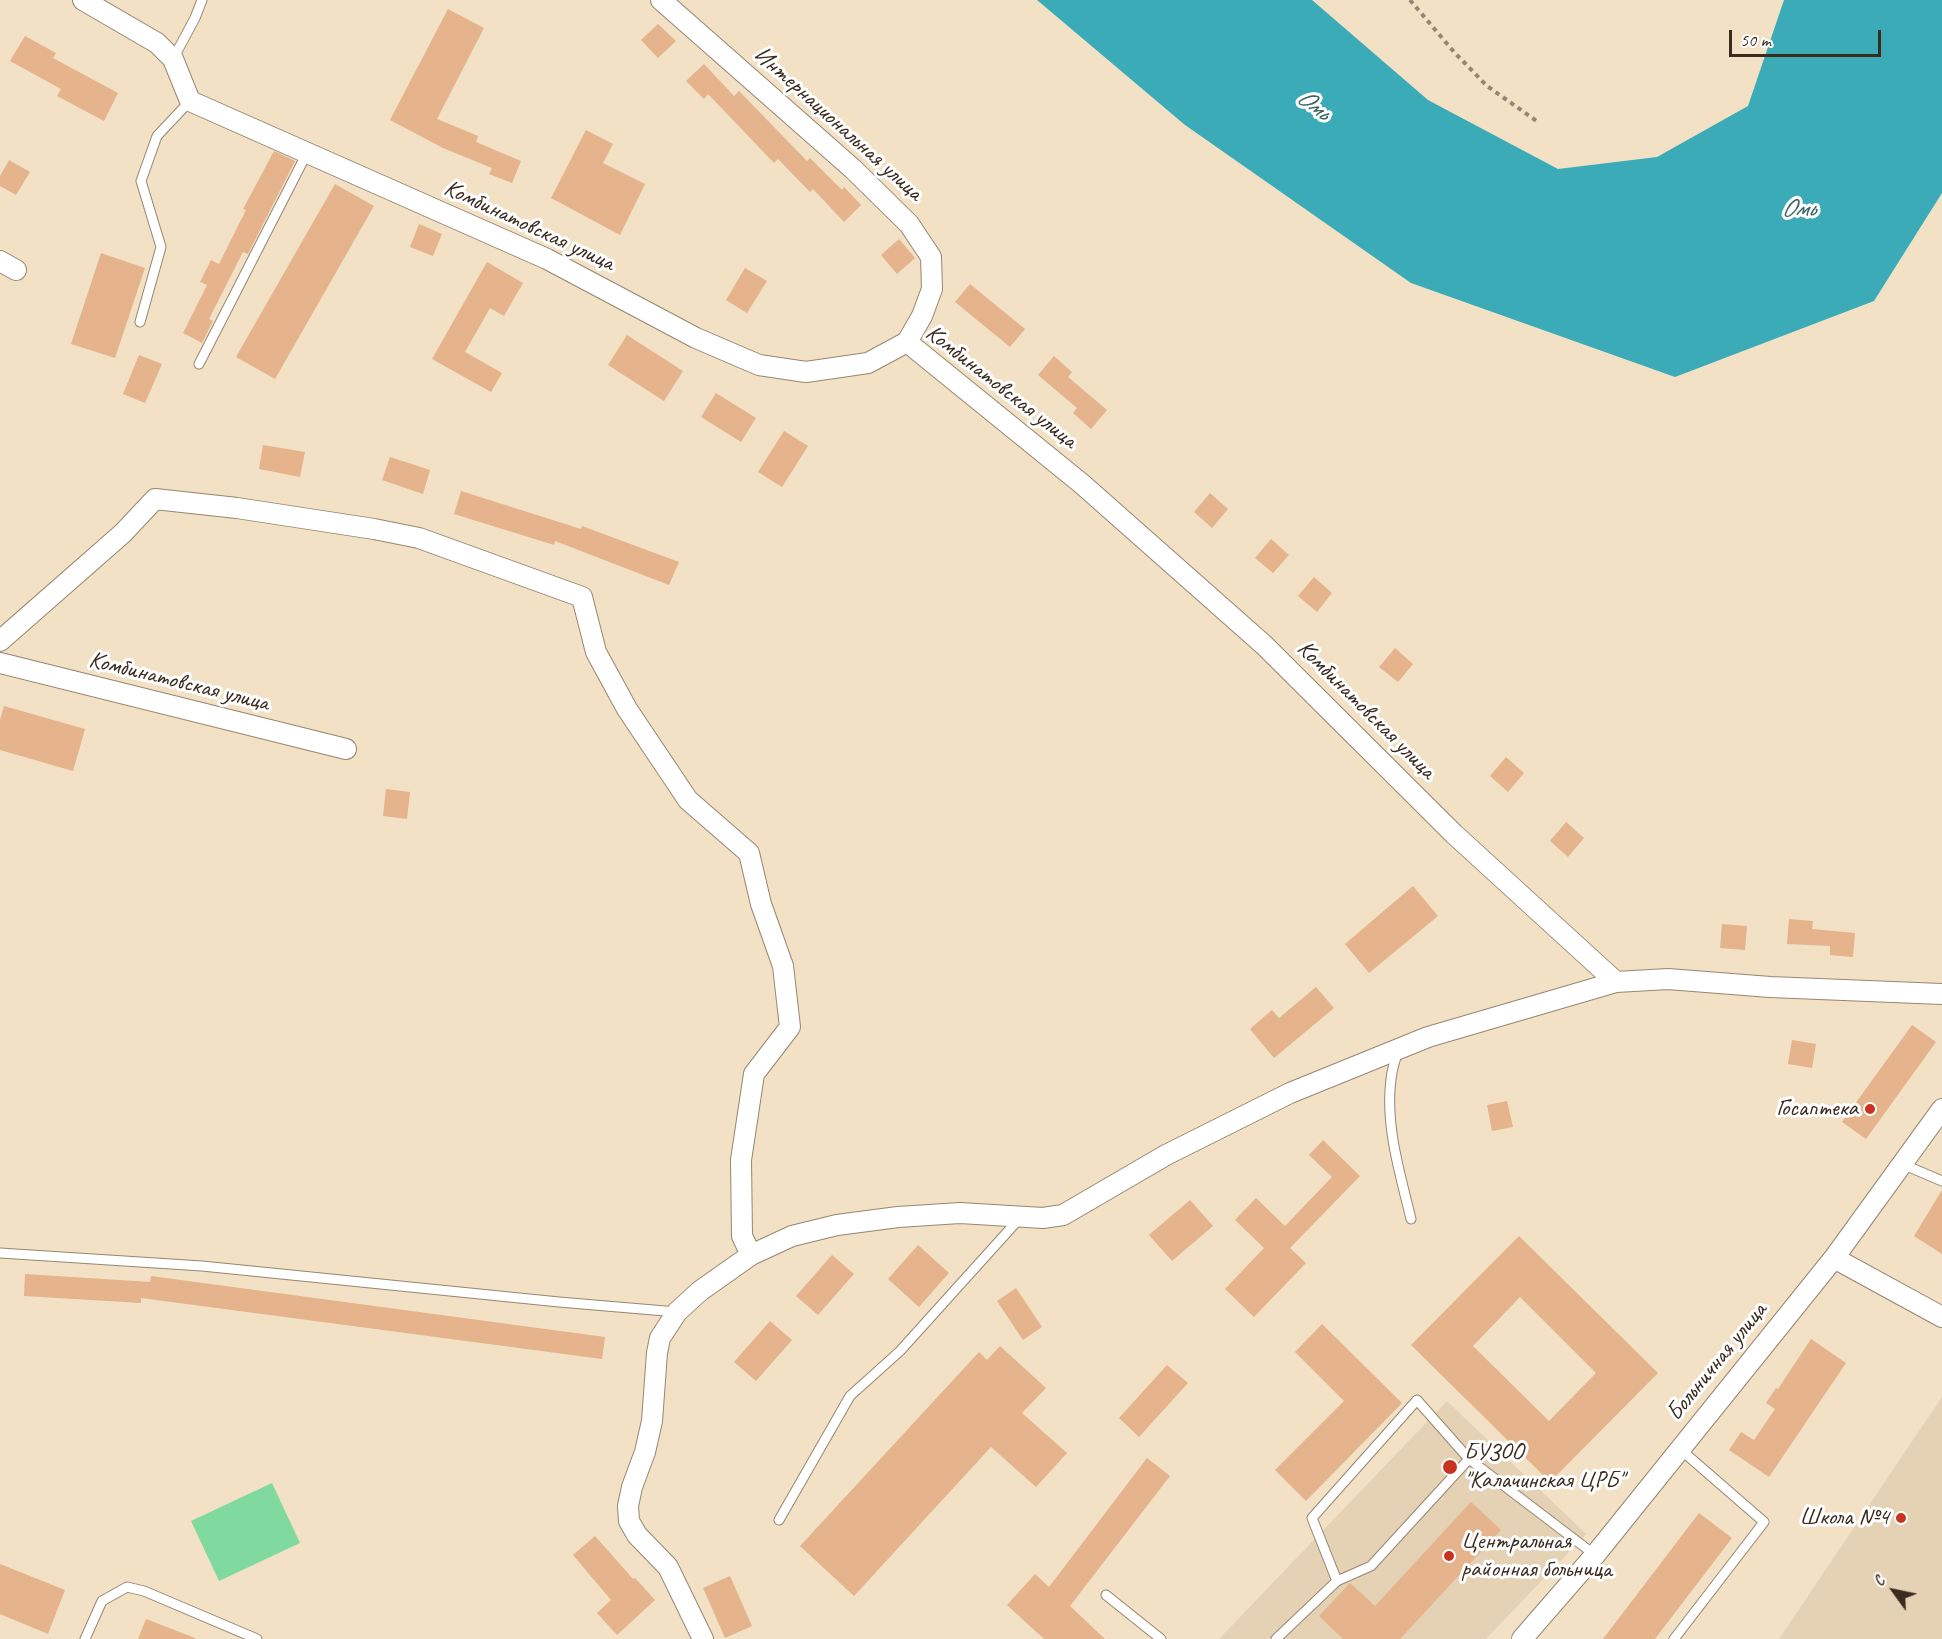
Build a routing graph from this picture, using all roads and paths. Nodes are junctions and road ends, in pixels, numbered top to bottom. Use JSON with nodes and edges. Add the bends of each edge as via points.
{"nodes":[{"id":1,"x":83,"y":0,"type":"edge"},
{"id":2,"x":202,"y":0,"type":"edge"},
{"id":3,"x":661,"y":0,"type":"edge"},
{"id":4,"x":1410,"y":0,"type":"edge"},
{"id":5,"x":173,"y":58,"type":"junction"},
{"id":6,"x":190,"y":101,"type":"junction"},
{"id":7,"x":1538,"y":122,"type":"dead end"},
{"id":8,"x":307,"y":153,"type":"junction"},
{"id":9,"x":140,"y":322,"type":"dead end"},
{"id":10,"x":908,"y":342,"type":"junction"},
{"id":11,"x":199,"y":364,"type":"dead end"},
{"id":12,"x":0,"y":641,"type":"edge"},
{"id":13,"x":0,"y":663,"type":"edge"},
{"id":14,"x":346,"y":749,"type":"dead end"},
{"id":15,"x":1616,"y":982,"type":"junction"},
{"id":16,"x":1942,"y":994,"type":"edge"},
{"id":17,"x":1399,"y":1049,"type":"junction"},
{"id":18,"x":1942,"y":1109,"type":"edge"},
{"id":19,"x":1902,"y":1164,"type":"junction"},
{"id":20,"x":1942,"y":1180,"type":"edge"},
{"id":21,"x":1020,"y":1218,"type":"junction"},
{"id":22,"x":1411,"y":1219,"type":"dead end"},
{"id":23,"x":0,"y":1253,"type":"edge"},
{"id":24,"x":751,"y":1255,"type":"junction"},
{"id":25,"x":1834,"y":1258,"type":"junction"},
{"id":26,"x":676,"y":1312,"type":"junction"},
{"id":27,"x":1942,"y":1317,"type":"edge"},
{"id":28,"x":1680,"y":1449,"type":"junction"},
{"id":29,"x":1469,"y":1459,"type":"junction"},
{"id":30,"x":779,"y":1520,"type":"dead end"},
{"id":31,"x":1595,"y":1555,"type":"junction"},
{"id":32,"x":1337,"y":1581,"type":"junction"},
{"id":33,"x":1106,"y":1595,"type":"dead end"},
{"id":34,"x":85,"y":1639,"type":"edge"},
{"id":35,"x":257,"y":1639,"type":"edge"},
{"id":36,"x":703,"y":1639,"type":"edge"},
{"id":37,"x":1161,"y":1639,"type":"edge"},
{"id":38,"x":1276,"y":1639,"type":"edge"},
{"id":39,"x":1522,"y":1639,"type":"edge"},
{"id":40,"x":1674,"y":1639,"type":"edge"}],
"edges":[{"from":1,"to":5,"type":"street","via":[[157,43]]},
{"from":2,"to":5,"type":"lane"},
{"from":3,"to":10,"type":"street","name":"Интернациональная улица","via":[[853,169],[909,224],[931,257],[932,290]]},
{"from":4,"to":7,"type":"path","via":[[1487,86]]},
{"from":5,"to":6,"type":"street"},
{"from":6,"to":8,"type":"street","name":"Комбинатовская улица"},
{"from":6,"to":9,"type":"lane","via":[[157,135],[141,181],[161,247]]},
{"from":8,"to":10,"type":"street","name":"Комбинатовская улица","via":[[547,259],[696,338],[759,365],[806,372],[868,363]]},
{"from":8,"to":11,"type":"lane"},
{"from":10,"to":15,"type":"street","name":"Комбинатовская улица","via":[[1082,484],[1264,645],[1454,834]]},
{"from":12,"to":24,"type":"street","via":[[123,533],[155,499],[237,507],[419,538],[582,597],[596,652],[627,709],[688,800],[749,853],[761,904],[783,966],[790,1027],[754,1074],[741,1160],[742,1236]]},
{"from":13,"to":14,"type":"street","name":"Комбинатовская улица"},
{"from":15,"to":16,"type":"street","via":[[1668,979]]},
{"from":15,"to":17,"type":"street"},
{"from":17,"to":21,"type":"street","via":[[1280,1098],[1166,1155],[1063,1215]]},
{"from":17,"to":22,"type":"lane","via":[[1391,1077],[1389,1107]]},
{"from":18,"to":19,"type":"street","name":"Больничная улица"},
{"from":19,"to":20,"type":"lane"},
{"from":19,"to":25,"type":"street","name":"Больничная улица"},
{"from":21,"to":24,"type":"street","via":[[960,1213],[837,1225],[792,1236]]},
{"from":21,"to":30,"type":"lane","via":[[900,1351],[850,1396]]},
{"from":23,"to":26,"type":"lane","via":[[202,1266]]},
{"from":24,"to":26,"type":"street"},
{"from":25,"to":27,"type":"street"},
{"from":25,"to":28,"type":"street","name":"Больничная улица"},
{"from":26,"to":36,"type":"street","via":[[660,1338],[652,1421],[632,1487],[629,1521],[668,1567]]},
{"from":28,"to":31,"type":"street","name":"Больничная улица"},
{"from":28,"to":40,"type":"lane","via":[[1764,1522]]},
{"from":29,"to":31,"type":"lane"},
{"from":29,"to":32,"type":"lane","via":[[1371,1566]]},
{"from":29,"to":32,"type":"lane","via":[[1417,1400],[1312,1518]]},
{"from":31,"to":39,"type":"street","name":"Больничная улица"},
{"from":32,"to":38,"type":"lane"},
{"from":33,"to":37,"type":"lane"},
{"from":34,"to":35,"type":"lane","via":[[102,1601],[127,1587]]}]}
